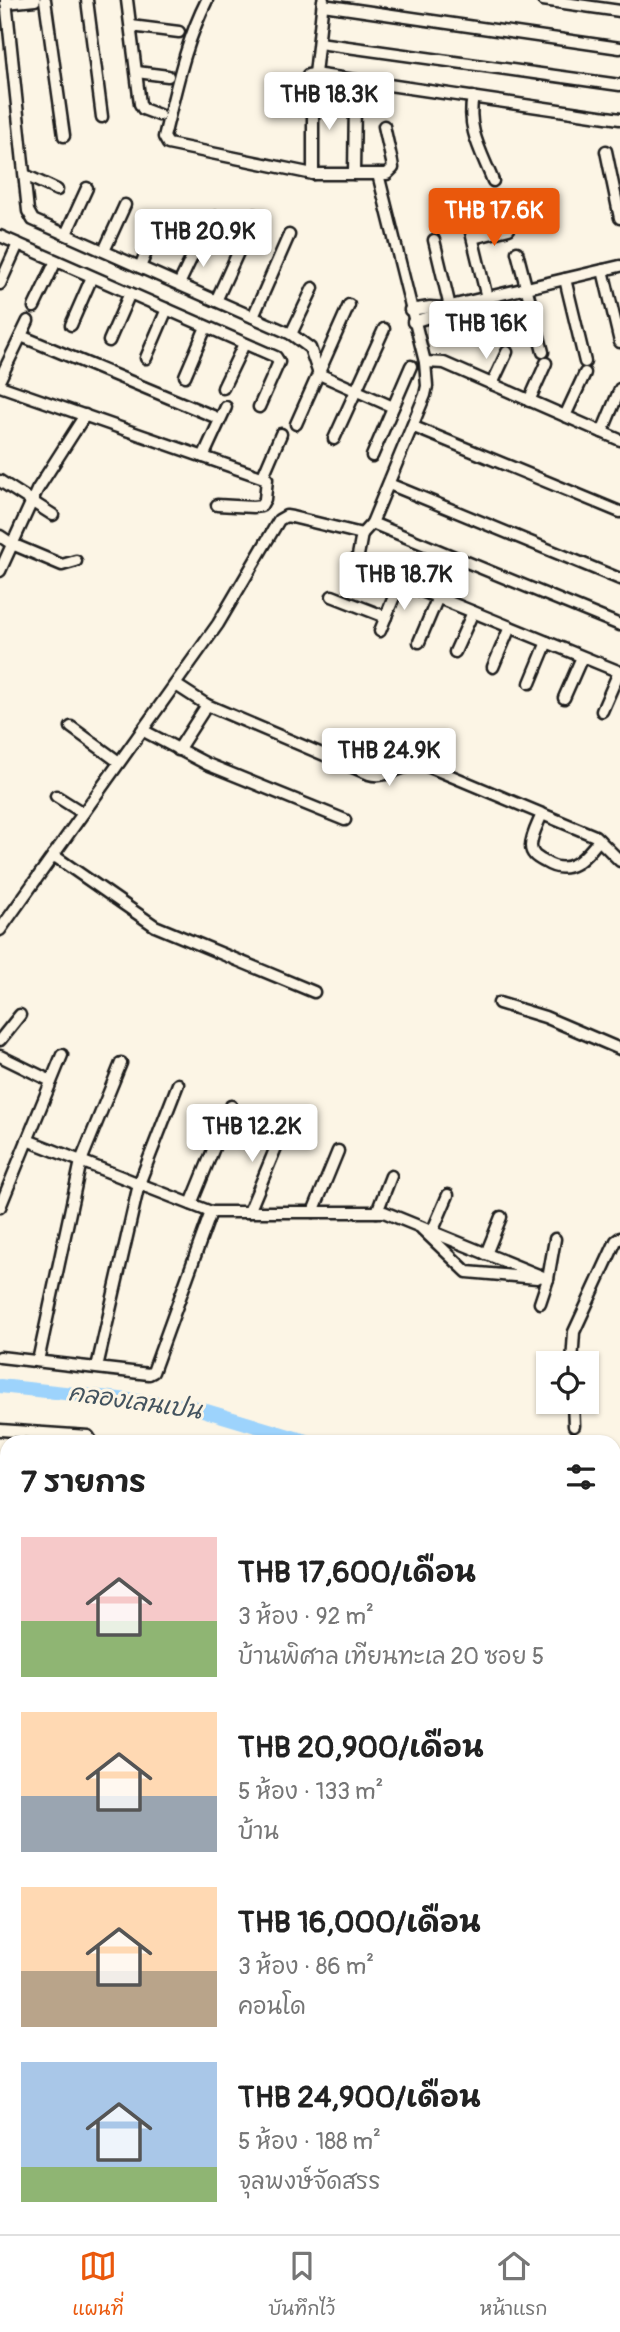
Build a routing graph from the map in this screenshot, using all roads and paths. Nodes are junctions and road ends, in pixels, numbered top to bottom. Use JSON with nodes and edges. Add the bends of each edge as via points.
{"nodes":[{"id":1,"x":36,"y":0,"type":"edge"},
{"id":2,"x":45,"y":0,"type":"edge"},
{"id":3,"x":87,"y":0,"type":"edge"},
{"id":4,"x":127,"y":0,"type":"edge"},
{"id":5,"x":207,"y":0,"type":"edge"},
{"id":6,"x":542,"y":0,"type":"edge"},
{"id":7,"x":6,"y":2,"type":"edge"},
{"id":8,"x":323,"y":2,"type":"edge"},
{"id":9,"x":620,"y":11,"type":"edge"},
{"id":10,"x":131,"y":26,"type":"junction"},
{"id":11,"x":179,"y":32,"type":"dead end"},
{"id":12,"x":319,"y":43,"type":"junction"},
{"id":13,"x":620,"y":48,"type":"edge"},
{"id":14,"x":137,"y":72,"type":"junction"},
{"id":15,"x":315,"y":74,"type":"junction"},
{"id":16,"x":168,"y":76,"type":"dead end"},
{"id":17,"x":620,"y":85,"type":"edge"},
{"id":18,"x":473,"y":97,"type":"junction"},
{"id":19,"x":355,"y":100,"type":"dead end"},
{"id":20,"x":159,"y":115,"type":"dead end"},
{"id":21,"x":103,"y":117,"type":"dead end"},
{"id":22,"x":620,"y":119,"type":"edge"},
{"id":23,"x":384,"y":126,"type":"dead end"},
{"id":24,"x":64,"y":135,"type":"dead end"},
{"id":25,"x":606,"y":151,"type":"dead end"},
{"id":26,"x":313,"y":174,"type":"junction"},
{"id":27,"x":354,"y":174,"type":"junction"},
{"id":28,"x":378,"y":174,"type":"junction"},
{"id":29,"x":24,"y":175,"type":"junction"},
{"id":30,"x":493,"y":181,"type":"dead end"},
{"id":31,"x":87,"y":188,"type":"dead end"},
{"id":32,"x":57,"y":190,"type":"dead end"},
{"id":33,"x":618,"y":199,"type":"edge"},
{"id":34,"x":125,"y":205,"type":"dead end"},
{"id":35,"x":255,"y":215,"type":"dead end"},
{"id":36,"x":216,"y":217,"type":"dead end"},
{"id":37,"x":620,"y":218,"type":"edge"},
{"id":38,"x":159,"y":222,"type":"dead end"},
{"id":39,"x":469,"y":224,"type":"dead end"},
{"id":40,"x":509,"y":229,"type":"dead end"},
{"id":41,"x":247,"y":232,"type":"junction"},
{"id":42,"x":65,"y":234,"type":"junction"},
{"id":43,"x":289,"y":235,"type":"dead end"},
{"id":44,"x":0,"y":236,"type":"edge"},
{"id":45,"x":473,"y":238,"type":"junction"},
{"id":46,"x":200,"y":240,"type":"dead end"},
{"id":47,"x":434,"y":240,"type":"dead end"},
{"id":48,"x":18,"y":244,"type":"junction"},
{"id":49,"x":104,"y":251,"type":"junction"},
{"id":50,"x":517,"y":251,"type":"dead end"},
{"id":51,"x":57,"y":261,"type":"junction"},
{"id":52,"x":620,"y":266,"type":"edge"},
{"id":53,"x":140,"y":267,"type":"junction"},
{"id":54,"x":603,"y":270,"type":"junction"},
{"id":55,"x":92,"y":276,"type":"junction"},
{"id":56,"x":565,"y":279,"type":"junction"},
{"id":57,"x":0,"y":284,"type":"edge"},
{"id":58,"x":179,"y":284,"type":"junction"},
{"id":59,"x":313,"y":288,"type":"dead end"},
{"id":60,"x":527,"y":288,"type":"junction"},
{"id":61,"x":130,"y":293,"type":"junction"},
{"id":62,"x":487,"y":298,"type":"junction"},
{"id":63,"x":216,"y":301,"type":"junction"},
{"id":64,"x":349,"y":305,"type":"dead end"},
{"id":65,"x":34,"y":307,"type":"dead end"},
{"id":66,"x":446,"y":307,"type":"junction"},
{"id":67,"x":616,"y":307,"type":"edge"},
{"id":68,"x":167,"y":309,"type":"junction"},
{"id":69,"x":410,"y":310,"type":"junction"},
{"id":70,"x":253,"y":317,"type":"junction"},
{"id":71,"x":28,"y":321,"type":"dead end"},
{"id":72,"x":413,"y":322,"type":"junction"},
{"id":73,"x":71,"y":325,"type":"dead end"},
{"id":74,"x":206,"y":327,"type":"junction"},
{"id":75,"x":384,"y":329,"type":"dead end"},
{"id":76,"x":291,"y":334,"type":"junction"},
{"id":77,"x":21,"y":336,"type":"junction"},
{"id":78,"x":500,"y":338,"type":"dead end"},
{"id":79,"x":109,"y":341,"type":"dead end"},
{"id":80,"x":620,"y":342,"type":"edge"},
{"id":81,"x":244,"y":344,"type":"junction"},
{"id":82,"x":507,"y":352,"type":"dead end"},
{"id":83,"x":146,"y":358,"type":"dead end"},
{"id":84,"x":425,"y":362,"type":"junction"},
{"id":85,"x":585,"y":362,"type":"dead end"},
{"id":86,"x":411,"y":366,"type":"dead end"},
{"id":87,"x":585,"y":373,"type":"dead end"},
{"id":88,"x":319,"y":374,"type":"junction"},
{"id":89,"x":185,"y":376,"type":"dead end"},
{"id":90,"x":0,"y":379,"type":"edge"},
{"id":91,"x":492,"y":384,"type":"junction"},
{"id":92,"x":0,"y":386,"type":"edge"},
{"id":93,"x":223,"y":388,"type":"dead end"},
{"id":94,"x":620,"y":389,"type":"edge"},
{"id":95,"x":356,"y":390,"type":"junction"},
{"id":96,"x":529,"y":401,"type":"junction"},
{"id":97,"x":226,"y":407,"type":"dead end"},
{"id":98,"x":259,"y":407,"type":"dead end"},
{"id":99,"x":393,"y":407,"type":"junction"},
{"id":100,"x":85,"y":415,"type":"junction"},
{"id":101,"x":565,"y":416,"type":"junction"},
{"id":102,"x":220,"y":419,"type":"junction"},
{"id":103,"x":296,"y":424,"type":"dead end"},
{"id":104,"x":414,"y":427,"type":"junction"},
{"id":105,"x":602,"y":432,"type":"junction"},
{"id":106,"x":281,"y":434,"type":"dead end"},
{"id":107,"x":334,"y":439,"type":"dead end"},
{"id":108,"x":620,"y":440,"type":"edge"},
{"id":109,"x":372,"y":456,"type":"dead end"},
{"id":110,"x":203,"y":457,"type":"junction"},
{"id":111,"x":263,"y":476,"type":"junction"},
{"id":112,"x":0,"y":481,"type":"edge"},
{"id":113,"x":389,"y":484,"type":"junction"},
{"id":114,"x":32,"y":501,"type":"junction"},
{"id":115,"x":217,"y":505,"type":"dead end"},
{"id":116,"x":620,"y":512,"type":"edge"},
{"id":117,"x":53,"y":515,"type":"dead end"},
{"id":118,"x":372,"y":523,"type":"junction"},
{"id":119,"x":362,"y":534,"type":"junction"},
{"id":120,"x":0,"y":536,"type":"edge"},
{"id":121,"x":12,"y":544,"type":"junction"},
{"id":122,"x":76,"y":561,"type":"dead end"},
{"id":123,"x":0,"y":571,"type":"edge"},
{"id":124,"x":620,"y":579,"type":"edge"},
{"id":125,"x":400,"y":582,"type":"junction"},
{"id":126,"x":332,"y":596,"type":"dead end"},
{"id":127,"x":438,"y":597,"type":"junction"},
{"id":128,"x":474,"y":612,"type":"junction"},
{"id":129,"x":386,"y":617,"type":"junction"},
{"id":130,"x":620,"y":625,"type":"edge"},
{"id":131,"x":510,"y":627,"type":"junction"},
{"id":132,"x":380,"y":631,"type":"dead end"},
{"id":133,"x":419,"y":642,"type":"dead end"},
{"id":134,"x":547,"y":642,"type":"junction"},
{"id":135,"x":455,"y":652,"type":"dead end"},
{"id":136,"x":582,"y":657,"type":"junction"},
{"id":137,"x":493,"y":667,"type":"dead end"},
{"id":138,"x":619,"y":672,"type":"edge"},
{"id":139,"x":530,"y":683,"type":"dead end"},
{"id":140,"x":176,"y":685,"type":"junction"},
{"id":141,"x":564,"y":698,"type":"dead end"},
{"id":142,"x":207,"y":705,"type":"junction"},
{"id":143,"x":602,"y":710,"type":"dead end"},
{"id":144,"x":71,"y":727,"type":"dead end"},
{"id":145,"x":142,"y":730,"type":"junction"},
{"id":146,"x":178,"y":750,"type":"junction"},
{"id":147,"x":119,"y":762,"type":"junction"},
{"id":148,"x":56,"y":796,"type":"dead end"},
{"id":149,"x":83,"y":813,"type":"junction"},
{"id":150,"x":542,"y":814,"type":"junction"},
{"id":151,"x":345,"y":820,"type":"dead end"},
{"id":152,"x":599,"y":840,"type":"junction"},
{"id":153,"x":53,"y":855,"type":"junction"},
{"id":154,"x":620,"y":861,"type":"edge"},
{"id":155,"x":4,"y":916,"type":"edge"},
{"id":156,"x":0,"y":930,"type":"edge"},
{"id":157,"x":314,"y":992,"type":"dead end"},
{"id":158,"x":499,"y":1003,"type":"dead end"},
{"id":159,"x":20,"y":1015,"type":"dead end"},
{"id":160,"x":0,"y":1040,"type":"edge"},
{"id":161,"x":620,"y":1049,"type":"edge"},
{"id":162,"x":62,"y":1055,"type":"dead end"},
{"id":163,"x":0,"y":1056,"type":"edge"},
{"id":164,"x":121,"y":1063,"type":"dead end"},
{"id":165,"x":51,"y":1081,"type":"junction"},
{"id":166,"x":178,"y":1084,"type":"dead end"},
{"id":167,"x":231,"y":1106,"type":"dead end"},
{"id":168,"x":284,"y":1128,"type":"dead end"},
{"id":169,"x":27,"y":1140,"type":"junction"},
{"id":170,"x":338,"y":1151,"type":"dead end"},
{"id":171,"x":81,"y":1161,"type":"junction"},
{"id":172,"x":391,"y":1176,"type":"dead end"},
{"id":173,"x":139,"y":1184,"type":"junction"},
{"id":174,"x":448,"y":1195,"type":"dead end"},
{"id":175,"x":191,"y":1204,"type":"junction"},
{"id":176,"x":0,"y":1208,"type":"edge"},
{"id":177,"x":211,"y":1212,"type":"junction"},
{"id":178,"x":249,"y":1212,"type":"junction"},
{"id":179,"x":313,"y":1212,"type":"junction"},
{"id":180,"x":377,"y":1212,"type":"junction"},
{"id":181,"x":501,"y":1217,"type":"dead end"},
{"id":182,"x":419,"y":1226,"type":"junction"},
{"id":183,"x":432,"y":1231,"type":"junction"},
{"id":184,"x":620,"y":1238,"type":"edge"},
{"id":185,"x":486,"y":1254,"type":"junction"},
{"id":186,"x":544,"y":1277,"type":"junction"},
{"id":187,"x":540,"y":1303,"type":"dead end"},
{"id":188,"x":573,"y":1351,"type":"edge"},
{"id":189,"x":0,"y":1357,"type":"edge"},
{"id":190,"x":38,"y":1361,"type":"junction"},
{"id":191,"x":97,"y":1367,"type":"junction"},
{"id":192,"x":573,"y":1414,"type":"edge"},
{"id":193,"x":573,"y":1426,"type":"dead end"},
{"id":194,"x":0,"y":1430,"type":"edge"},
{"id":195,"x":21,"y":1435,"type":"edge"}],
"edges":[{"from":1,"to":7,"type":"street"},
{"from":2,"to":24,"type":"street"},
{"from":3,"to":21,"type":"street"},
{"from":4,"to":10,"type":"street"},
{"from":5,"to":26,"type":"street","via":[[182,62],[164,137],[167,142]]},
{"from":6,"to":9,"type":"street"},
{"from":7,"to":29,"type":"street"},
{"from":8,"to":12,"type":"street"},
{"from":8,"to":13,"type":"street"},
{"from":10,"to":11,"type":"street"},
{"from":10,"to":14,"type":"street"},
{"from":12,"to":15,"type":"street"},
{"from":12,"to":17,"type":"street"},
{"from":14,"to":16,"type":"street"},
{"from":14,"to":20,"type":"street","via":[[141,107]]},
{"from":15,"to":18,"type":"street"},
{"from":15,"to":26,"type":"street","via":[[308,75]]},
{"from":18,"to":22,"type":"street"},
{"from":18,"to":30,"type":"street","via":[[471,127]]},
{"from":19,"to":27,"type":"street"},
{"from":23,"to":28,"type":"street","via":[[393,168]]},
{"from":25,"to":33,"type":"street"},
{"from":26,"to":27,"type":"street"},
{"from":27,"to":28,"type":"street"},
{"from":28,"to":69,"type":"street"},
{"from":29,"to":32,"type":"street"},
{"from":29,"to":42,"type":"street","via":[[31,218]]},
{"from":31,"to":42,"type":"street"},
{"from":33,"to":37,"type":"street"},
{"from":34,"to":49,"type":"street"},
{"from":35,"to":41,"type":"street"},
{"from":36,"to":41,"type":"street"},
{"from":38,"to":53,"type":"street"},
{"from":39,"to":45,"type":"street"},
{"from":40,"to":45,"type":"street"},
{"from":41,"to":63,"type":"street"},
{"from":42,"to":49,"type":"street"},
{"from":43,"to":70,"type":"street"},
{"from":44,"to":48,"type":"street"},
{"from":45,"to":62,"type":"street"},
{"from":46,"to":58,"type":"street"},
{"from":47,"to":66,"type":"street"},
{"from":48,"to":51,"type":"street"},
{"from":48,"to":57,"type":"street"},
{"from":49,"to":53,"type":"street"},
{"from":50,"to":60,"type":"street"},
{"from":51,"to":55,"type":"street"},
{"from":51,"to":65,"type":"street"},
{"from":52,"to":54,"type":"street"},
{"from":53,"to":58,"type":"street"},
{"from":54,"to":56,"type":"street"},
{"from":54,"to":67,"type":"street"},
{"from":55,"to":61,"type":"street"},
{"from":55,"to":73,"type":"street"},
{"from":56,"to":60,"type":"street"},
{"from":56,"to":85,"type":"street"},
{"from":58,"to":63,"type":"street"},
{"from":59,"to":76,"type":"street"},
{"from":60,"to":62,"type":"street"},
{"from":60,"to":96,"type":"street","via":[[545,358]]},
{"from":61,"to":68,"type":"street"},
{"from":61,"to":79,"type":"street"},
{"from":62,"to":66,"type":"street"},
{"from":62,"to":78,"type":"street"},
{"from":63,"to":70,"type":"street"},
{"from":64,"to":88,"type":"street"},
{"from":66,"to":69,"type":"street"},
{"from":66,"to":72,"type":"street"},
{"from":67,"to":80,"type":"street"},
{"from":68,"to":74,"type":"street"},
{"from":68,"to":83,"type":"street"},
{"from":69,"to":72,"type":"street"},
{"from":70,"to":76,"type":"street"},
{"from":71,"to":77,"type":"street"},
{"from":72,"to":84,"type":"street"},
{"from":74,"to":81,"type":"street"},
{"from":74,"to":89,"type":"street"},
{"from":75,"to":95,"type":"street"},
{"from":76,"to":88,"type":"street","via":[[310,348]]},
{"from":77,"to":90,"type":"street"},
{"from":77,"to":102,"type":"street"},
{"from":81,"to":93,"type":"street"},
{"from":81,"to":98,"type":"street","via":[[279,360]]},
{"from":82,"to":91,"type":"street"},
{"from":84,"to":91,"type":"street","via":[[444,363]]},
{"from":84,"to":104,"type":"street","via":[[427,386]]},
{"from":86,"to":99,"type":"street"},
{"from":87,"to":101,"type":"street"},
{"from":88,"to":95,"type":"street"},
{"from":88,"to":103,"type":"street"},
{"from":91,"to":96,"type":"street"},
{"from":92,"to":100,"type":"street"},
{"from":94,"to":105,"type":"street"},
{"from":95,"to":99,"type":"street"},
{"from":95,"to":107,"type":"street"},
{"from":96,"to":101,"type":"street"},
{"from":97,"to":102,"type":"street"},
{"from":99,"to":109,"type":"street"},
{"from":100,"to":110,"type":"street"},
{"from":100,"to":114,"type":"street"},
{"from":101,"to":105,"type":"street"},
{"from":102,"to":110,"type":"street"},
{"from":104,"to":113,"type":"street"},
{"from":104,"to":116,"type":"street"},
{"from":105,"to":108,"type":"street"},
{"from":106,"to":111,"type":"street"},
{"from":110,"to":111,"type":"street"},
{"from":111,"to":115,"type":"street","via":[[267,482],[261,506]]},
{"from":112,"to":114,"type":"street"},
{"from":113,"to":118,"type":"street"},
{"from":113,"to":124,"type":"street"},
{"from":114,"to":117,"type":"street"},
{"from":114,"to":121,"type":"street"},
{"from":118,"to":119,"type":"street"},
{"from":118,"to":130,"type":"street"},
{"from":119,"to":125,"type":"street","via":[[357,561]]},
{"from":119,"to":140,"type":"street","via":[[292,517],[279,520]]},
{"from":120,"to":121,"type":"street"},
{"from":121,"to":122,"type":"street","via":[[62,565]]},
{"from":121,"to":123,"type":"street"},
{"from":125,"to":127,"type":"street"},
{"from":125,"to":129,"type":"street"},
{"from":126,"to":129,"type":"street"},
{"from":127,"to":128,"type":"street"},
{"from":127,"to":133,"type":"street"},
{"from":128,"to":131,"type":"street"},
{"from":128,"to":135,"type":"street"},
{"from":129,"to":132,"type":"street"},
{"from":131,"to":134,"type":"street"},
{"from":131,"to":137,"type":"street"},
{"from":134,"to":136,"type":"street"},
{"from":134,"to":139,"type":"street"},
{"from":136,"to":138,"type":"street"},
{"from":136,"to":141,"type":"street"},
{"from":138,"to":143,"type":"street"},
{"from":140,"to":142,"type":"street"},
{"from":140,"to":145,"type":"street"},
{"from":142,"to":146,"type":"street"},
{"from":142,"to":150,"type":"street","via":[[369,774],[381,775],[416,763]]},
{"from":144,"to":147,"type":"street"},
{"from":145,"to":146,"type":"street"},
{"from":145,"to":147,"type":"street"},
{"from":146,"to":151,"type":"street"},
{"from":147,"to":149,"type":"street"},
{"from":148,"to":149,"type":"street"},
{"from":149,"to":153,"type":"street"},
{"from":150,"to":152,"type":"street"},
{"from":150,"to":152,"type":"street","via":[[531,849],[555,868],[581,860]]},
{"from":152,"to":154,"type":"street"},
{"from":153,"to":155,"type":"street"},
{"from":153,"to":157,"type":"street","via":[[155,926]]},
{"from":155,"to":156,"type":"street"},
{"from":158,"to":161,"type":"street"},
{"from":159,"to":160,"type":"street"},
{"from":162,"to":165,"type":"street"},
{"from":163,"to":165,"type":"street"},
{"from":164,"to":171,"type":"street"},
{"from":165,"to":169,"type":"street"},
{"from":166,"to":173,"type":"street"},
{"from":167,"to":175,"type":"street"},
{"from":168,"to":178,"type":"street"},
{"from":169,"to":171,"type":"street"},
{"from":169,"to":176,"type":"street"},
{"from":170,"to":179,"type":"street"},
{"from":171,"to":173,"type":"street"},
{"from":171,"to":190,"type":"street"},
{"from":172,"to":180,"type":"street"},
{"from":173,"to":175,"type":"street"},
{"from":173,"to":191,"type":"street"},
{"from":174,"to":183,"type":"street"},
{"from":175,"to":177,"type":"street"},
{"from":177,"to":178,"type":"street"},
{"from":177,"to":191,"type":"street","via":[[153,1372]]},
{"from":178,"to":179,"type":"street"},
{"from":179,"to":180,"type":"street"},
{"from":180,"to":182,"type":"street"},
{"from":181,"to":185,"type":"street"},
{"from":182,"to":183,"type":"street"},
{"from":182,"to":186,"type":"street","via":[[467,1272]]},
{"from":183,"to":185,"type":"street"},
{"from":184,"to":188,"type":"street","via":[[574,1332]]},
{"from":185,"to":186,"type":"street"},
{"from":186,"to":187,"type":"street"},
{"from":189,"to":190,"type":"street"},
{"from":190,"to":191,"type":"street"},
{"from":192,"to":193,"type":"street"},
{"from":194,"to":195,"type":"street"}]}
